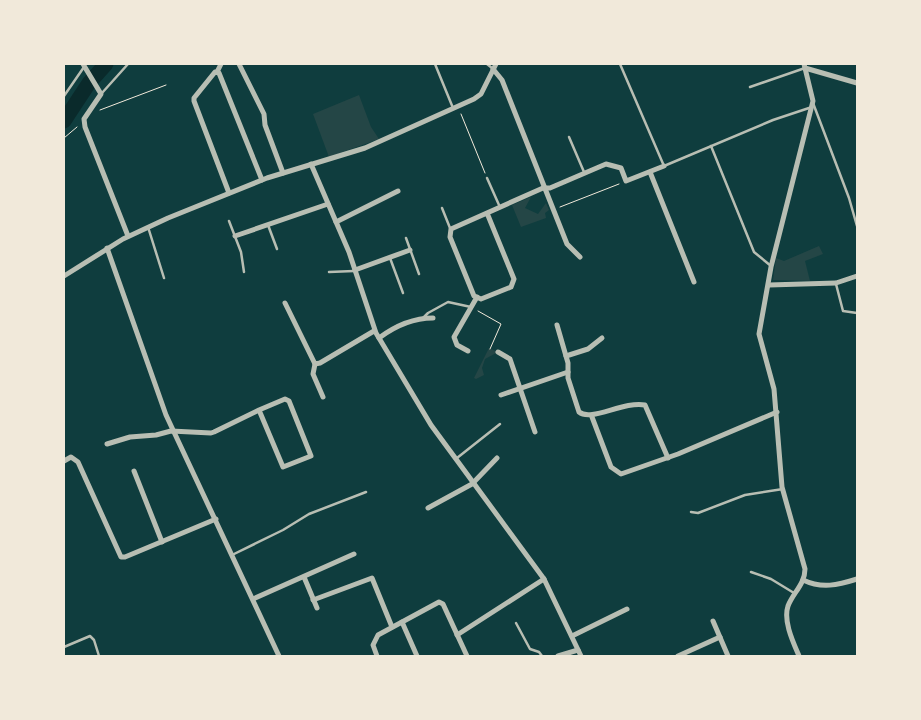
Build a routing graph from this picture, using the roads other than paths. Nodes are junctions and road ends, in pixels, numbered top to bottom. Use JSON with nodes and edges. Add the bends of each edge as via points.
{"nodes":[{"id":1,"x":128,"y":64,"type":"edge"},
{"id":2,"x":220,"y":64,"type":"edge"},
{"id":3,"x":238,"y":64,"type":"edge"},
{"id":4,"x":435,"y":64,"type":"edge"},
{"id":5,"x":487,"y":64,"type":"edge"},
{"id":6,"x":620,"y":64,"type":"edge"},
{"id":7,"x":494,"y":66,"type":"edge"},
{"id":8,"x":804,"y":66,"type":"edge"},
{"id":9,"x":84,"y":68,"type":"edge"},
{"id":10,"x":217,"y":72,"type":"junction"},
{"id":11,"x":857,"y":83,"type":"edge"},
{"id":12,"x":750,"y":87,"type":"dead end"},
{"id":13,"x":100,"y":93,"type":"junction"},
{"id":14,"x":64,"y":96,"type":"edge"},
{"id":15,"x":813,"y":101,"type":"junction"},
{"id":16,"x":455,"y":107,"type":"junction"},
{"id":17,"x":810,"y":108,"type":"junction"},
{"id":18,"x":569,"y":137,"type":"dead end"},
{"id":19,"x":711,"y":146,"type":"junction"},
{"id":20,"x":311,"y":164,"type":"junction"},
{"id":21,"x":664,"y":166,"type":"junction"},
{"id":22,"x":650,"y":172,"type":"junction"},
{"id":23,"x":283,"y":173,"type":"junction"},
{"id":24,"x":584,"y":174,"type":"junction"},
{"id":25,"x":487,"y":178,"type":"road end"},
{"id":26,"x":262,"y":180,"type":"junction"},
{"id":27,"x":543,"y":188,"type":"junction"},
{"id":28,"x":398,"y":191,"type":"dead end"},
{"id":29,"x":228,"y":193,"type":"junction"},
{"id":30,"x":328,"y":204,"type":"junction"},
{"id":31,"x":499,"y":205,"type":"junction"},
{"id":32,"x":442,"y":208,"type":"dead end"},
{"id":33,"x":487,"y":212,"type":"junction"},
{"id":34,"x":229,"y":220,"type":"dead end"},
{"id":35,"x":336,"y":222,"type":"junction"},
{"id":36,"x":268,"y":225,"type":"junction"},
{"id":37,"x":857,"y":226,"type":"edge"},
{"id":38,"x":148,"y":227,"type":"junction"},
{"id":39,"x":451,"y":229,"type":"junction"},
{"id":40,"x":128,"y":236,"type":"junction"},
{"id":41,"x":235,"y":236,"type":"junction"},
{"id":42,"x":406,"y":238,"type":"dead end"},
{"id":43,"x":107,"y":248,"type":"junction"},
{"id":44,"x":276,"y":249,"type":"dead end"},
{"id":45,"x":410,"y":250,"type":"junction"},
{"id":46,"x":580,"y":257,"type":"dead end"},
{"id":47,"x":390,"y":258,"type":"junction"},
{"id":48,"x":771,"y":267,"type":"junction"},
{"id":49,"x":355,"y":270,"type":"junction"},
{"id":50,"x":244,"y":272,"type":"dead end"},
{"id":51,"x":329,"y":272,"type":"dead end"},
{"id":52,"x":419,"y":274,"type":"dead end"},
{"id":53,"x":64,"y":276,"type":"edge"},
{"id":54,"x":857,"y":276,"type":"edge"},
{"id":55,"x":164,"y":278,"type":"dead end"},
{"id":56,"x":694,"y":282,"type":"dead end"},
{"id":57,"x":836,"y":283,"type":"junction"},
{"id":58,"x":769,"y":285,"type":"junction"},
{"id":59,"x":403,"y":293,"type":"dead end"},
{"id":60,"x":477,"y":297,"type":"junction"},
{"id":61,"x":284,"y":303,"type":"dead end"},
{"id":62,"x":471,"y":307,"type":"junction"},
{"id":63,"x":857,"y":313,"type":"edge"},
{"id":64,"x":423,"y":318,"type":"junction"},
{"id":65,"x":433,"y":318,"type":"dead end"},
{"id":66,"x":557,"y":325,"type":"dead end"},
{"id":67,"x":374,"y":331,"type":"junction"},
{"id":68,"x":379,"y":338,"type":"junction"},
{"id":69,"x":602,"y":338,"type":"dead end"},
{"id":70,"x":468,"y":351,"type":"dead end"},
{"id":71,"x":498,"y":352,"type":"dead end"},
{"id":72,"x":566,"y":356,"type":"junction"},
{"id":73,"x":315,"y":364,"type":"junction"},
{"id":74,"x":568,"y":372,"type":"junction"},
{"id":75,"x":520,"y":389,"type":"junction"},
{"id":76,"x":501,"y":395,"type":"dead end"},
{"id":77,"x":323,"y":397,"type":"dead end"},
{"id":78,"x":258,"y":410,"type":"junction"},
{"id":79,"x":777,"y":412,"type":"junction"},
{"id":80,"x":592,"y":416,"type":"junction"},
{"id":81,"x":500,"y":424,"type":"dead end"},
{"id":82,"x":175,"y":432,"type":"junction"},
{"id":83,"x":535,"y":432,"type":"dead end"},
{"id":84,"x":108,"y":444,"type":"dead end"},
{"id":85,"x":457,"y":458,"type":"junction"},
{"id":86,"x":497,"y":458,"type":"dead end"},
{"id":87,"x":668,"y":458,"type":"junction"},
{"id":88,"x":64,"y":462,"type":"edge"},
{"id":89,"x":134,"y":470,"type":"dead end"},
{"id":90,"x":472,"y":483,"type":"junction"},
{"id":91,"x":782,"y":489,"type":"junction"},
{"id":92,"x":366,"y":492,"type":"dead end"},
{"id":93,"x":428,"y":508,"type":"dead end"},
{"id":94,"x":691,"y":512,"type":"dead end"},
{"id":95,"x":216,"y":520,"type":"junction"},
{"id":96,"x":162,"y":542,"type":"junction"},
{"id":97,"x":354,"y":554,"type":"dead end"},
{"id":98,"x":232,"y":555,"type":"junction"},
{"id":99,"x":751,"y":572,"type":"dead end"},
{"id":100,"x":304,"y":577,"type":"junction"},
{"id":101,"x":857,"y":578,"type":"edge"},
{"id":102,"x":544,"y":579,"type":"junction"},
{"id":103,"x":803,"y":580,"type":"junction"},
{"id":104,"x":795,"y":594,"type":"junction"},
{"id":105,"x":252,"y":598,"type":"junction"},
{"id":106,"x":313,"y":600,"type":"junction"},
{"id":107,"x":317,"y":608,"type":"dead end"},
{"id":108,"x":628,"y":609,"type":"dead end"},
{"id":109,"x":712,"y":621,"type":"dead end"},
{"id":110,"x":402,"y":622,"type":"junction"},
{"id":111,"x":516,"y":622,"type":"dead end"},
{"id":112,"x":392,"y":627,"type":"junction"},
{"id":113,"x":458,"y":634,"type":"junction"},
{"id":114,"x":572,"y":636,"type":"junction"},
{"id":115,"x":720,"y":637,"type":"junction"},
{"id":116,"x":64,"y":647,"type":"edge"},
{"id":117,"x":578,"y":650,"type":"junction"},
{"id":118,"x":99,"y":656,"type":"edge"},
{"id":119,"x":279,"y":656,"type":"edge"},
{"id":120,"x":377,"y":656,"type":"edge"},
{"id":121,"x":417,"y":656,"type":"edge"},
{"id":122,"x":467,"y":656,"type":"edge"},
{"id":123,"x":542,"y":656,"type":"edge"},
{"id":124,"x":558,"y":656,"type":"edge"},
{"id":125,"x":581,"y":656,"type":"edge"},
{"id":126,"x":678,"y":656,"type":"edge"},
{"id":127,"x":728,"y":656,"type":"edge"},
{"id":128,"x":799,"y":656,"type":"edge"}],
"edges":[{"from":1,"to":13,"type":"lane"},
{"from":2,"to":10,"type":"street"},
{"from":3,"to":23,"type":"street","via":[[264,114]]},
{"from":4,"to":16,"type":"lane"},
{"from":5,"to":7,"type":"lane"},
{"from":6,"to":21,"type":"lane"},
{"from":7,"to":16,"type":"street","via":[[481,94]]},
{"from":7,"to":27,"type":"street"},
{"from":8,"to":11,"type":"street"},
{"from":8,"to":12,"type":"lane"},
{"from":8,"to":15,"type":"street"},
{"from":9,"to":13,"type":"street"},
{"from":9,"to":14,"type":"lane"},
{"from":10,"to":26,"type":"street"},
{"from":10,"to":29,"type":"street","via":[[212,74],[194,101]]},
{"from":13,"to":40,"type":"street","via":[[84,122]]},
{"from":15,"to":17,"type":"street"},
{"from":15,"to":37,"type":"lane"},
{"from":16,"to":20,"type":"street","via":[[365,148]]},
{"from":17,"to":19,"type":"lane"},
{"from":17,"to":48,"type":"street"},
{"from":18,"to":24,"type":"lane"},
{"from":19,"to":21,"type":"lane"},
{"from":19,"to":48,"type":"lane","via":[[754,252]]},
{"from":20,"to":23,"type":"street"},
{"from":20,"to":30,"type":"street"},
{"from":21,"to":22,"type":"street"},
{"from":22,"to":24,"type":"street","via":[[626,180],[621,168],[606,164]]},
{"from":22,"to":56,"type":"street"},
{"from":23,"to":26,"type":"street"},
{"from":24,"to":27,"type":"street"},
{"from":25,"to":31,"type":"lane"},
{"from":26,"to":29,"type":"street"},
{"from":27,"to":31,"type":"street"},
{"from":27,"to":46,"type":"street","via":[[567,244]]},
{"from":28,"to":35,"type":"street"},
{"from":29,"to":38,"type":"street"},
{"from":30,"to":35,"type":"street"},
{"from":30,"to":36,"type":"street"},
{"from":31,"to":33,"type":"street"},
{"from":32,"to":39,"type":"lane"},
{"from":33,"to":39,"type":"street"},
{"from":33,"to":60,"type":"street","via":[[514,279],[511,287],[481,299]]},
{"from":34,"to":41,"type":"lane"},
{"from":35,"to":49,"type":"street"},
{"from":36,"to":41,"type":"street"},
{"from":36,"to":44,"type":"lane"},
{"from":38,"to":40,"type":"street"},
{"from":38,"to":55,"type":"lane"},
{"from":39,"to":60,"type":"street","via":[[450,237]]},
{"from":40,"to":43,"type":"street"},
{"from":41,"to":50,"type":"lane"},
{"from":42,"to":45,"type":"lane"},
{"from":43,"to":53,"type":"street"},
{"from":43,"to":82,"type":"street","via":[[146,362]]},
{"from":45,"to":47,"type":"street"},
{"from":45,"to":52,"type":"lane"},
{"from":47,"to":49,"type":"street"},
{"from":47,"to":59,"type":"lane"},
{"from":48,"to":58,"type":"street"},
{"from":49,"to":51,"type":"lane"},
{"from":49,"to":67,"type":"street"},
{"from":54,"to":57,"type":"street"},
{"from":57,"to":58,"type":"street"},
{"from":57,"to":63,"type":"lane","via":[[843,311]]},
{"from":58,"to":79,"type":"street","via":[[759,334],[772,378]]},
{"from":60,"to":62,"type":"street"},
{"from":61,"to":73,"type":"street"},
{"from":62,"to":64,"type":"lane","via":[[448,302]]},
{"from":62,"to":70,"type":"street","via":[[454,337],[457,345]]},
{"from":64,"to":65,"type":"street"},
{"from":64,"to":68,"type":"street","via":[[396,327]]},
{"from":66,"to":72,"type":"street"},
{"from":67,"to":68,"type":"street"},
{"from":67,"to":73,"type":"street"},
{"from":68,"to":85,"type":"street","via":[[431,425]]},
{"from":69,"to":72,"type":"street","via":[[591,347]]},
{"from":71,"to":75,"type":"street","via":[[510,359]]},
{"from":72,"to":74,"type":"street"},
{"from":73,"to":77,"type":"street","via":[[313,374]]},
{"from":74,"to":75,"type":"street"},
{"from":74,"to":80,"type":"street","via":[[579,412]]},
{"from":75,"to":76,"type":"street"},
{"from":75,"to":83,"type":"street"},
{"from":78,"to":78,"type":"street","via":[[288,401],[311,456],[283,467]]},
{"from":78,"to":82,"type":"street","via":[[211,433]]},
{"from":79,"to":87,"type":"street"},
{"from":79,"to":91,"type":"street"},
{"from":80,"to":87,"type":"street","via":[[625,405],[645,405]]},
{"from":80,"to":87,"type":"street","via":[[609,462],[618,474]]},
{"from":81,"to":85,"type":"lane"},
{"from":82,"to":84,"type":"street","via":[[152,436],[142,434]]},
{"from":82,"to":95,"type":"street"},
{"from":85,"to":90,"type":"street"},
{"from":86,"to":90,"type":"street"},
{"from":88,"to":96,"type":"street","via":[[71,458],[78,462],[119,555],[126,557]]},
{"from":89,"to":96,"type":"street"},
{"from":90,"to":93,"type":"street"},
{"from":90,"to":102,"type":"street"},
{"from":91,"to":94,"type":"lane","via":[[745,495],[698,513]]},
{"from":91,"to":103,"type":"street","via":[[805,569]]},
{"from":92,"to":98,"type":"lane","via":[[310,514]]},
{"from":95,"to":96,"type":"street"},
{"from":95,"to":98,"type":"street"},
{"from":97,"to":100,"type":"street"},
{"from":98,"to":105,"type":"street"},
{"from":99,"to":104,"type":"lane","via":[[771,579]]},
{"from":100,"to":105,"type":"street"},
{"from":100,"to":106,"type":"street"},
{"from":101,"to":103,"type":"street","via":[[831,586]]},
{"from":102,"to":113,"type":"street"},
{"from":102,"to":114,"type":"street"},
{"from":103,"to":104,"type":"street"},
{"from":104,"to":128,"type":"street","via":[[788,604],[787,617]]},
{"from":105,"to":119,"type":"street"},
{"from":106,"to":107,"type":"street"},
{"from":106,"to":112,"type":"street","via":[[372,578]]},
{"from":108,"to":114,"type":"street"},
{"from":109,"to":115,"type":"street"},
{"from":110,"to":112,"type":"street"},
{"from":110,"to":113,"type":"street","via":[[441,602]]},
{"from":110,"to":121,"type":"street"},
{"from":111,"to":123,"type":"lane","via":[[530,649]]},
{"from":112,"to":120,"type":"street","via":[[375,639],[373,647]]},
{"from":113,"to":122,"type":"street"},
{"from":114,"to":117,"type":"street"},
{"from":115,"to":126,"type":"street"},
{"from":115,"to":127,"type":"street"},
{"from":116,"to":118,"type":"lane","via":[[90,636]]},
{"from":117,"to":124,"type":"street"},
{"from":117,"to":125,"type":"street"}]}
